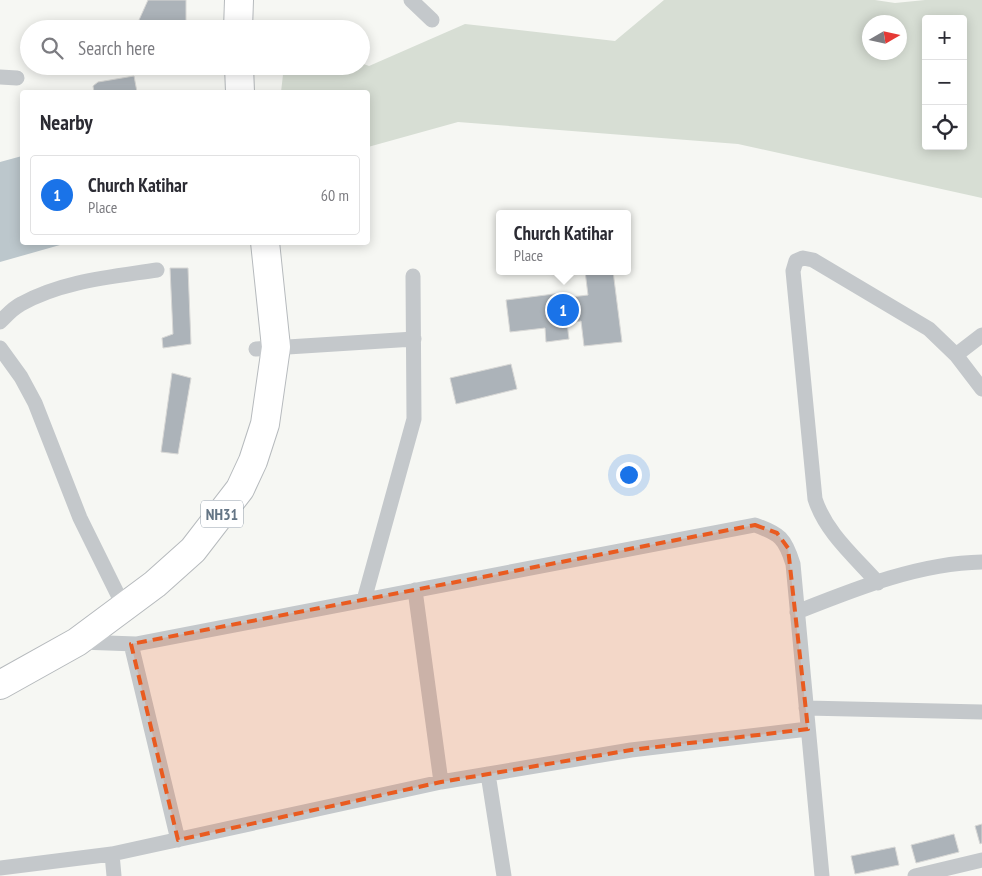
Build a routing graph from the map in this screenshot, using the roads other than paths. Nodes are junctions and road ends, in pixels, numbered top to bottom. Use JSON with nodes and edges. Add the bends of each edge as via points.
{"nodes":[{"id":1,"x":240,"y":0,"type":"edge"},
{"id":2,"x":250,"y":0,"type":"edge"},
{"id":3,"x":411,"y":0,"type":"edge"},
{"id":4,"x":239,"y":20,"type":"edge"},
{"id":5,"x":251,"y":20,"type":"edge"},
{"id":6,"x":432,"y":20,"type":"dead end"},
{"id":7,"x":239,"y":75,"type":"edge"},
{"id":8,"x":252,"y":75,"type":"edge"},
{"id":9,"x":0,"y":76,"type":"edge"},
{"id":10,"x":16,"y":78,"type":"dead end"},
{"id":11,"x":240,"y":90,"type":"edge"},
{"id":12,"x":252,"y":90,"type":"edge"},
{"id":13,"x":253,"y":245,"type":"edge"},
{"id":14,"x":265,"y":245,"type":"edge"},
{"id":15,"x":156,"y":270,"type":"dead end"},
{"id":16,"x":413,"y":276,"type":"dead end"},
{"id":17,"x":0,"y":322,"type":"edge"},
{"id":18,"x":982,"y":336,"type":"edge"},
{"id":19,"x":414,"y":339,"type":"junction"},
{"id":20,"x":0,"y":348,"type":"edge"},
{"id":21,"x":266,"y":348,"type":"junction"},
{"id":22,"x":956,"y":354,"type":"junction"},
{"id":23,"x":982,"y":389,"type":"edge"},
{"id":24,"x":982,"y":562,"type":"edge"},
{"id":25,"x":878,"y":583,"type":"junction"},
{"id":26,"x":415,"y":590,"type":"junction"},
{"id":27,"x":118,"y":595,"type":"junction"},
{"id":28,"x":364,"y":600,"type":"junction"},
{"id":29,"x":797,"y":612,"type":"junction"},
{"id":30,"x":78,"y":642,"type":"junction"},
{"id":31,"x":130,"y":644,"type":"junction"},
{"id":32,"x":0,"y":668,"type":"edge"},
{"id":33,"x":0,"y":685,"type":"edge"},
{"id":34,"x":811,"y":708,"type":"junction"},
{"id":35,"x":982,"y":712,"type":"edge"},
{"id":36,"x":808,"y":729,"type":"junction"},
{"id":37,"x":488,"y":774,"type":"junction"},
{"id":38,"x":441,"y":782,"type":"junction"},
{"id":39,"x":178,"y":840,"type":"junction"},
{"id":40,"x":112,"y":854,"type":"junction"},
{"id":41,"x":982,"y":860,"type":"edge"},
{"id":42,"x":0,"y":868,"type":"edge"},
{"id":43,"x":114,"y":876,"type":"edge"},
{"id":44,"x":504,"y":876,"type":"edge"},
{"id":45,"x":822,"y":876,"type":"edge"},
{"id":46,"x":915,"y":876,"type":"edge"}],
"edges":[{"from":1,"to":4,"type":"highway"},
{"from":2,"to":5,"type":"highway"},
{"from":3,"to":6,"type":"street"},
{"from":7,"to":11,"type":"highway"},
{"from":8,"to":12,"type":"highway"},
{"from":9,"to":10,"type":"street"},
{"from":13,"to":21,"type":"highway","number":"NH31","via":[[257,328]]},
{"from":14,"to":21,"type":"highway","number":"NH31"},
{"from":15,"to":17,"type":"street","via":[[93,279],[50,292],[19,304]]},
{"from":16,"to":19,"type":"street"},
{"from":18,"to":22,"type":"street"},
{"from":19,"to":21,"type":"street"},
{"from":19,"to":28,"type":"street","via":[[414,419]]},
{"from":20,"to":27,"type":"street","via":[[35,403],[80,518]]},
{"from":21,"to":27,"type":"highway","number":"NH31","via":[[241,444],[225,479],[199,518]]},
{"from":21,"to":30,"type":"highway","number":"NH31","via":[[265,424],[240,489],[193,550],[148,590]]},
{"from":22,"to":23,"type":"street"},
{"from":22,"to":25,"type":"street","via":[[929,330],[813,260],[803,258],[796,261],[793,271],[815,499],[820,516],[830,531]]},
{"from":24,"to":25,"type":"street","via":[[929,569]]},
{"from":25,"to":29,"type":"street"},
{"from":26,"to":28,"type":"street"},
{"from":26,"to":29,"type":"street","via":[[755,525],[777,533],[788,548],[793,564]]},
{"from":26,"to":38,"type":"street"},
{"from":27,"to":32,"type":"highway","number":"NH31","via":[[88,617]]},
{"from":28,"to":31,"type":"street"},
{"from":29,"to":34,"type":"street"},
{"from":30,"to":31,"type":"street"},
{"from":30,"to":33,"type":"highway","number":"NH31"},
{"from":31,"to":39,"type":"street"},
{"from":34,"to":35,"type":"street"},
{"from":34,"to":36,"type":"street"},
{"from":36,"to":37,"type":"street","via":[[631,750]]},
{"from":36,"to":45,"type":"street"},
{"from":37,"to":38,"type":"street"},
{"from":37,"to":44,"type":"street"},
{"from":38,"to":39,"type":"street"},
{"from":39,"to":40,"type":"street"},
{"from":40,"to":42,"type":"street"},
{"from":40,"to":43,"type":"street"},
{"from":41,"to":46,"type":"street"}]}
